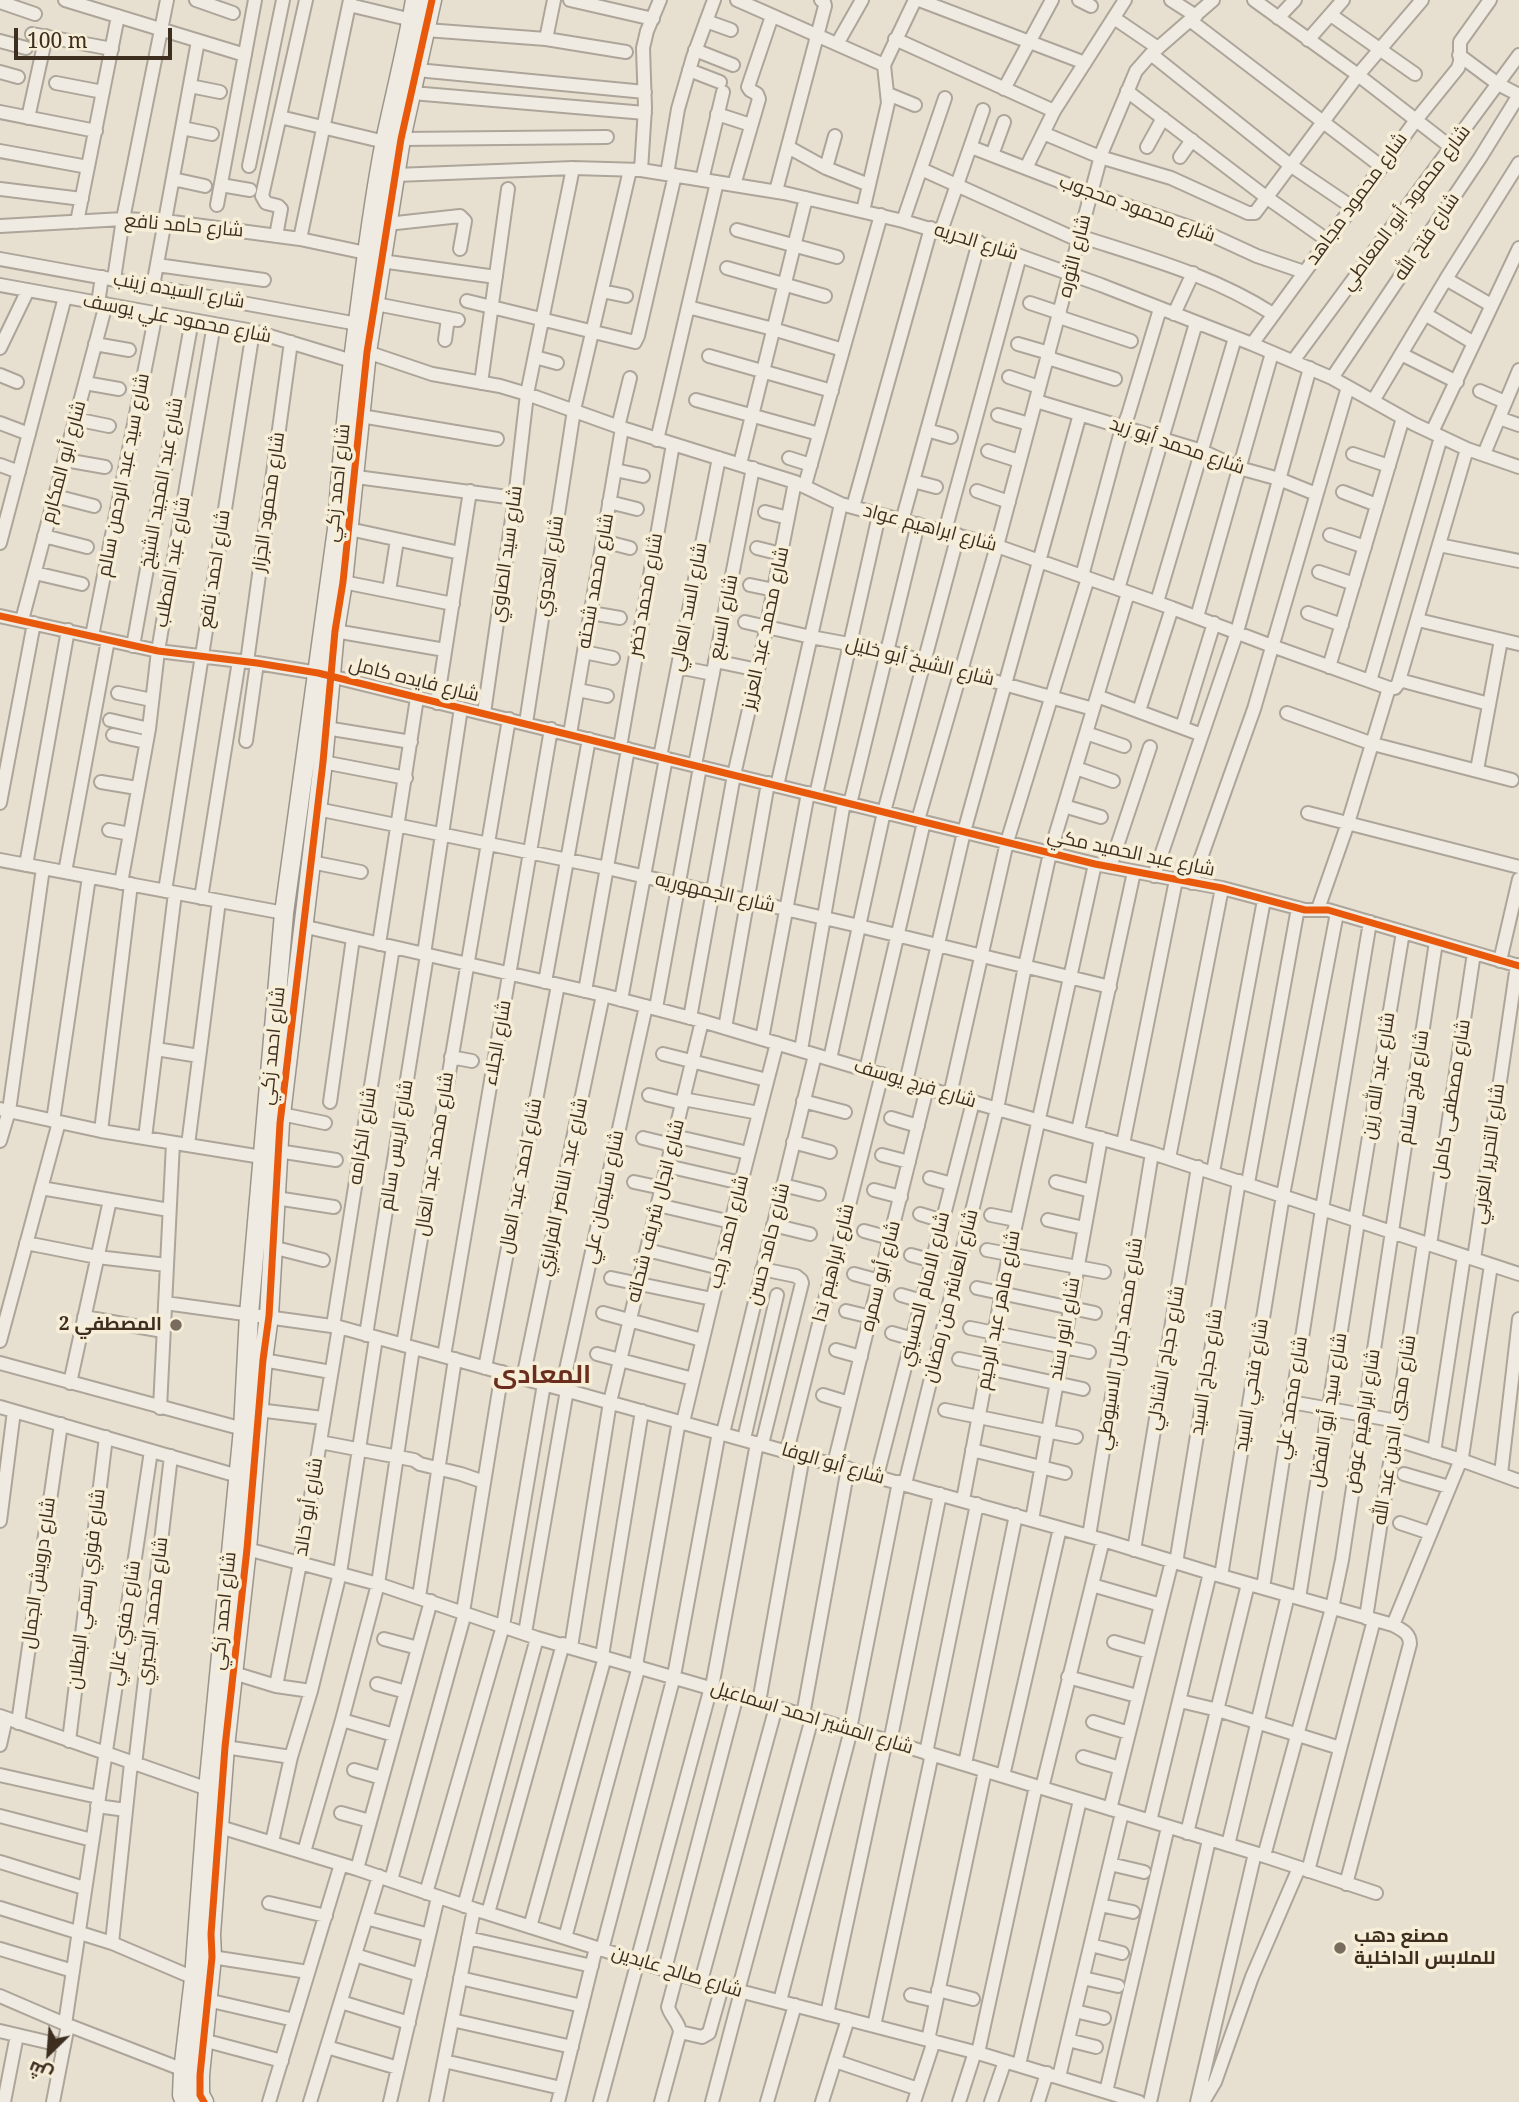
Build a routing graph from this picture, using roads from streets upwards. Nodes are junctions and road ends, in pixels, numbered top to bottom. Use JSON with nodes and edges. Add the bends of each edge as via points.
{"nodes":[{"id":1,"x":65,"y":0,"type":"edge"},
{"id":2,"x":167,"y":0,"type":"edge"},
{"id":3,"x":196,"y":0,"type":"edge"},
{"id":4,"x":255,"y":0,"type":"edge"},
{"id":5,"x":284,"y":0,"type":"edge"},
{"id":6,"x":306,"y":0,"type":"edge"},
{"id":7,"x":415,"y":0,"type":"edge"},
{"id":8,"x":432,"y":0,"type":"edge"},
{"id":9,"x":554,"y":0,"type":"edge"},
{"id":10,"x":569,"y":0,"type":"edge"},
{"id":11,"x":660,"y":0,"type":"edge"},
{"id":12,"x":714,"y":0,"type":"edge"},
{"id":13,"x":737,"y":0,"type":"edge"},
{"id":14,"x":821,"y":0,"type":"edge"},
{"id":15,"x":862,"y":0,"type":"edge"},
{"id":16,"x":1052,"y":0,"type":"edge"},
{"id":17,"x":1079,"y":0,"type":"edge"},
{"id":18,"x":1125,"y":0,"type":"edge"},
{"id":19,"x":1171,"y":0,"type":"edge"},
{"id":20,"x":1213,"y":0,"type":"edge"},
{"id":21,"x":1254,"y":0,"type":"edge"},
{"id":22,"x":1295,"y":0,"type":"edge"},
{"id":23,"x":1343,"y":0,"type":"edge"},
{"id":24,"x":1422,"y":0,"type":"edge"},
{"id":25,"x":1490,"y":0,"type":"edge"},
{"id":26,"x":922,"y":1,"type":"edge"},
{"id":27,"x":350,"y":2,"type":"edge"},
{"id":28,"x":215,"y":3,"type":"edge"},
{"id":29,"x":92,"y":4,"type":"edge"},
{"id":30,"x":2,"y":5,"type":"edge"},
{"id":31,"x":1091,"y":6,"type":"dead end"},
{"id":32,"x":233,"y":13,"type":"dead end"},
{"id":33,"x":35,"y":14,"type":"dead end"},
{"id":34,"x":1331,"y":15,"type":"junction"},
{"id":35,"x":118,"y":16,"type":"junction"},
{"id":36,"x":772,"y":16,"type":"junction"},
{"id":37,"x":1114,"y":18,"type":"junction"},
{"id":38,"x":1194,"y":18,"type":"junction"},
{"id":39,"x":1278,"y":18,"type":"junction"},
{"id":40,"x":653,"y":19,"type":"junction"},
{"id":41,"x":706,"y":21,"type":"junction"},
{"id":42,"x":419,"y":25,"type":"junction"},
{"id":43,"x":160,"y":29,"type":"junction"},
{"id":44,"x":731,"y":30,"type":"dead end"},
{"id":45,"x":817,"y":35,"type":"junction"},
{"id":46,"x":546,"y":39,"type":"junction"},
{"id":47,"x":895,"y":39,"type":"junction"},
{"id":48,"x":198,"y":40,"type":"junction"},
{"id":49,"x":1308,"y":40,"type":"junction"},
{"id":50,"x":0,"y":41,"type":"edge"},
{"id":51,"x":1029,"y":41,"type":"junction"},
{"id":52,"x":837,"y":44,"type":"junction"},
{"id":53,"x":26,"y":48,"type":"dead end"},
{"id":54,"x":112,"y":49,"type":"junction"},
{"id":55,"x":695,"y":50,"type":"junction"},
{"id":56,"x":1380,"y":50,"type":"junction"},
{"id":57,"x":1155,"y":51,"type":"junction"},
{"id":58,"x":626,"y":52,"type":"dead end"},
{"id":59,"x":245,"y":55,"type":"junction"},
{"id":60,"x":1459,"y":55,"type":"junction"},
{"id":61,"x":1519,"y":55,"type":"edge"},
{"id":62,"x":1085,"y":63,"type":"junction"},
{"id":63,"x":733,"y":65,"type":"dead end"},
{"id":64,"x":884,"y":65,"type":"junction"},
{"id":65,"x":417,"y":70,"type":"junction"},
{"id":66,"x":689,"y":71,"type":"junction"},
{"id":67,"x":0,"y":72,"type":"edge"},
{"id":68,"x":1415,"y":74,"type":"dead end"},
{"id":69,"x":1358,"y":75,"type":"junction"},
{"id":70,"x":18,"y":77,"type":"dead end"},
{"id":71,"x":56,"y":83,"type":"dead end"},
{"id":72,"x":1498,"y":84,"type":"junction"},
{"id":73,"x":190,"y":86,"type":"junction"},
{"id":74,"x":1004,"y":89,"type":"junction"},
{"id":75,"x":1126,"y":91,"type":"junction"},
{"id":76,"x":103,"y":92,"type":"junction"},
{"id":77,"x":220,"y":92,"type":"dead end"},
{"id":78,"x":645,"y":92,"type":"junction"},
{"id":79,"x":412,"y":93,"type":"junction"},
{"id":80,"x":888,"y":94,"type":"junction"},
{"id":81,"x":1519,"y":95,"type":"edge"},
{"id":82,"x":945,"y":97,"type":"dead end"},
{"id":83,"x":915,"y":105,"type":"dead end"},
{"id":84,"x":983,"y":110,"type":"dead end"},
{"id":85,"x":1054,"y":111,"type":"junction"},
{"id":86,"x":0,"y":112,"type":"edge"},
{"id":87,"x":645,"y":113,"type":"junction"},
{"id":88,"x":717,"y":114,"type":"junction"},
{"id":89,"x":280,"y":117,"type":"junction"},
{"id":90,"x":28,"y":118,"type":"junction"},
{"id":91,"x":1163,"y":118,"type":"junction"},
{"id":92,"x":1416,"y":120,"type":"junction"},
{"id":93,"x":1323,"y":121,"type":"junction"},
{"id":94,"x":1004,"y":122,"type":"dead end"},
{"id":95,"x":751,"y":125,"type":"junction"},
{"id":96,"x":324,"y":127,"type":"junction"},
{"id":97,"x":182,"y":128,"type":"junction"},
{"id":98,"x":96,"y":131,"type":"junction"},
{"id":99,"x":1043,"y":133,"type":"junction"},
{"id":100,"x":212,"y":134,"type":"dead end"},
{"id":101,"x":835,"y":136,"type":"dead end"},
{"id":102,"x":607,"y":138,"type":"dead end"},
{"id":103,"x":1192,"y":140,"type":"junction"},
{"id":104,"x":393,"y":141,"type":"junction"},
{"id":105,"x":971,"y":146,"type":"junction"},
{"id":106,"x":788,"y":147,"type":"junction"},
{"id":107,"x":1147,"y":147,"type":"dead end"},
{"id":108,"x":1452,"y":148,"type":"junction"},
{"id":109,"x":0,"y":151,"type":"edge"},
{"id":110,"x":992,"y":155,"type":"junction"},
{"id":111,"x":1100,"y":157,"type":"junction"},
{"id":112,"x":1180,"y":157,"type":"dead end"},
{"id":113,"x":1519,"y":163,"type":"edge"},
{"id":114,"x":1290,"y":165,"type":"junction"},
{"id":115,"x":249,"y":166,"type":"dead end"},
{"id":116,"x":88,"y":167,"type":"junction"},
{"id":117,"x":826,"y":167,"type":"junction"},
{"id":118,"x":1382,"y":167,"type":"junction"},
{"id":119,"x":573,"y":168,"type":"junction"},
{"id":120,"x":1026,"y":168,"type":"junction"},
{"id":121,"x":921,"y":169,"type":"junction"},
{"id":122,"x":635,"y":170,"type":"junction"},
{"id":123,"x":396,"y":175,"type":"junction"},
{"id":124,"x":671,"y":175,"type":"junction"},
{"id":125,"x":173,"y":179,"type":"junction"},
{"id":126,"x":702,"y":180,"type":"junction"},
{"id":127,"x":717,"y":182,"type":"junction"},
{"id":128,"x":957,"y":184,"type":"junction"},
{"id":129,"x":221,"y":185,"type":"junction"},
{"id":130,"x":734,"y":185,"type":"junction"},
{"id":131,"x":869,"y":185,"type":"junction"},
{"id":132,"x":205,"y":186,"type":"dead end"},
{"id":133,"x":0,"y":188,"type":"edge"},
{"id":134,"x":508,"y":189,"type":"dead end"},
{"id":135,"x":250,"y":190,"type":"dead end"},
{"id":136,"x":776,"y":191,"type":"junction"},
{"id":137,"x":1090,"y":193,"type":"junction"},
{"id":138,"x":1266,"y":197,"type":"junction"},
{"id":139,"x":806,"y":198,"type":"junction"},
{"id":140,"x":82,"y":199,"type":"junction"},
{"id":141,"x":384,"y":200,"type":"junction"},
{"id":142,"x":217,"y":205,"type":"dead end"},
{"id":143,"x":1352,"y":207,"type":"junction"},
{"id":144,"x":863,"y":211,"type":"junction"},
{"id":145,"x":881,"y":215,"type":"junction"},
{"id":146,"x":123,"y":219,"type":"junction"},
{"id":147,"x":165,"y":221,"type":"junction"},
{"id":148,"x":903,"y":221,"type":"junction"},
{"id":149,"x":77,"y":222,"type":"junction"},
{"id":150,"x":387,"y":225,"type":"junction"},
{"id":151,"x":0,"y":226,"type":"edge"},
{"id":152,"x":737,"y":230,"type":"dead end"},
{"id":153,"x":936,"y":230,"type":"junction"},
{"id":154,"x":276,"y":236,"type":"junction"},
{"id":155,"x":1079,"y":238,"type":"junction"},
{"id":156,"x":300,"y":239,"type":"junction"},
{"id":157,"x":1327,"y":240,"type":"junction"},
{"id":158,"x":979,"y":242,"type":"junction"},
{"id":159,"x":794,"y":246,"type":"junction"},
{"id":160,"x":460,"y":248,"type":"dead end"},
{"id":161,"x":1519,"y":248,"type":"edge"},
{"id":162,"x":1020,"y":256,"type":"junction"},
{"id":163,"x":374,"y":257,"type":"junction"},
{"id":164,"x":837,"y":257,"type":"dead end"},
{"id":165,"x":0,"y":259,"type":"edge"},
{"id":166,"x":157,"y":265,"type":"junction"},
{"id":167,"x":727,"y":268,"type":"dead end"},
{"id":168,"x":207,"y":272,"type":"junction"},
{"id":169,"x":1304,"y":272,"type":"junction"},
{"id":170,"x":1070,"y":274,"type":"junction"},
{"id":171,"x":1193,"y":274,"type":"junction"},
{"id":172,"x":496,"y":277,"type":"junction"},
{"id":173,"x":108,"y":278,"type":"junction"},
{"id":174,"x":1446,"y":279,"type":"junction"},
{"id":175,"x":264,"y":280,"type":"dead end"},
{"id":176,"x":0,"y":285,"type":"edge"},
{"id":177,"x":784,"y":285,"type":"junction"},
{"id":178,"x":153,"y":286,"type":"junction"},
{"id":179,"x":27,"y":290,"type":"junction"},
{"id":180,"x":602,"y":291,"type":"junction"},
{"id":181,"x":203,"y":295,"type":"junction"},
{"id":182,"x":626,"y":296,"type":"dead end"},
{"id":183,"x":825,"y":296,"type":"dead end"},
{"id":184,"x":65,"y":297,"type":"junction"},
{"id":185,"x":467,"y":301,"type":"dead end"},
{"id":186,"x":102,"y":303,"type":"junction"},
{"id":187,"x":1030,"y":303,"type":"dead end"},
{"id":188,"x":376,"y":304,"type":"junction"},
{"id":189,"x":1491,"y":305,"type":"junction"},
{"id":190,"x":491,"y":306,"type":"junction"},
{"id":191,"x":688,"y":307,"type":"junction"},
{"id":192,"x":1160,"y":309,"type":"junction"},
{"id":193,"x":156,"y":313,"type":"junction"},
{"id":194,"x":1174,"y":314,"type":"junction"},
{"id":195,"x":1273,"y":314,"type":"junction"},
{"id":196,"x":1425,"y":314,"type":"junction"},
{"id":197,"x":1060,"y":315,"type":"junction"},
{"id":198,"x":542,"y":319,"type":"junction"},
{"id":199,"x":192,"y":320,"type":"junction"},
{"id":200,"x":1196,"y":323,"type":"junction"},
{"id":201,"x":214,"y":324,"type":"junction"},
{"id":202,"x":358,"y":324,"type":"junction"},
{"id":203,"x":773,"y":329,"type":"junction"},
{"id":204,"x":253,"y":331,"type":"junction"},
{"id":205,"x":593,"y":331,"type":"junction"},
{"id":206,"x":1235,"y":338,"type":"junction"},
{"id":207,"x":445,"y":340,"type":"dead end"},
{"id":208,"x":1131,"y":341,"type":"dead end"},
{"id":209,"x":291,"y":342,"type":"junction"},
{"id":210,"x":1474,"y":343,"type":"junction"},
{"id":211,"x":95,"y":344,"type":"junction"},
{"id":212,"x":1018,"y":344,"type":"dead end"},
{"id":213,"x":1252,"y":344,"type":"junction"},
{"id":214,"x":0,"y":348,"type":"edge"},
{"id":215,"x":843,"y":350,"type":"junction"},
{"id":216,"x":129,"y":351,"type":"dead end"},
{"id":217,"x":1272,"y":353,"type":"junction"},
{"id":218,"x":1401,"y":354,"type":"junction"},
{"id":219,"x":709,"y":356,"type":"dead end"},
{"id":220,"x":1048,"y":356,"type":"junction"},
{"id":221,"x":360,"y":357,"type":"junction"},
{"id":222,"x":535,"y":357,"type":"junction"},
{"id":223,"x":1293,"y":361,"type":"junction"},
{"id":224,"x":557,"y":363,"type":"dead end"},
{"id":225,"x":1310,"y":368,"type":"junction"},
{"id":226,"x":1519,"y":370,"type":"edge"},
{"id":227,"x":763,"y":371,"type":"junction"},
{"id":228,"x":0,"y":375,"type":"edge"},
{"id":229,"x":1009,"y":377,"type":"dead end"},
{"id":230,"x":630,"y":378,"type":"dead end"},
{"id":231,"x":1115,"y":379,"type":"dead end"},
{"id":232,"x":1332,"y":379,"type":"junction"},
{"id":233,"x":17,"y":382,"type":"dead end"},
{"id":234,"x":1457,"y":382,"type":"junction"},
{"id":235,"x":85,"y":383,"type":"junction"},
{"id":236,"x":481,"y":383,"type":"junction"},
{"id":237,"x":1039,"y":387,"type":"junction"},
{"id":238,"x":1348,"y":387,"type":"junction"},
{"id":239,"x":119,"y":389,"type":"dead end"},
{"id":240,"x":832,"y":390,"type":"junction"},
{"id":241,"x":1480,"y":391,"type":"dead end"},
{"id":242,"x":527,"y":394,"type":"junction"},
{"id":243,"x":696,"y":400,"type":"dead end"},
{"id":244,"x":1036,"y":401,"type":"junction"},
{"id":245,"x":1373,"y":401,"type":"junction"},
{"id":246,"x":1505,"y":402,"type":"junction"},
{"id":247,"x":574,"y":410,"type":"junction"},
{"id":248,"x":1080,"y":414,"type":"junction"},
{"id":249,"x":752,"y":415,"type":"junction"},
{"id":250,"x":999,"y":415,"type":"dead end"},
{"id":251,"x":361,"y":416,"type":"junction"},
{"id":252,"x":1403,"y":418,"type":"junction"},
{"id":253,"x":1499,"y":418,"type":"junction"},
{"id":254,"x":75,"y":419,"type":"junction"},
{"id":255,"x":0,"y":423,"type":"edge"},
{"id":256,"x":1029,"y":424,"type":"junction"},
{"id":257,"x":1519,"y":425,"type":"edge"},
{"id":258,"x":109,"y":426,"type":"dead end"},
{"id":259,"x":1124,"y":427,"type":"junction"},
{"id":260,"x":620,"y":428,"type":"junction"},
{"id":261,"x":927,"y":430,"type":"junction"},
{"id":262,"x":29,"y":434,"type":"junction"},
{"id":263,"x":819,"y":434,"type":"junction"},
{"id":264,"x":1436,"y":434,"type":"junction"},
{"id":265,"x":951,"y":437,"type":"dead end"},
{"id":266,"x":1163,"y":438,"type":"junction"},
{"id":267,"x":497,"y":439,"type":"dead end"},
{"id":268,"x":657,"y":440,"type":"junction"},
{"id":269,"x":673,"y":444,"type":"junction"},
{"id":270,"x":1467,"y":449,"type":"junction"},
{"id":271,"x":988,"y":451,"type":"dead end"},
{"id":272,"x":1202,"y":451,"type":"junction"},
{"id":273,"x":1353,"y":453,"type":"dead end"},
{"id":274,"x":1484,"y":454,"type":"junction"},
{"id":275,"x":719,"y":458,"type":"junction"},
{"id":276,"x":789,"y":458,"type":"dead end"},
{"id":277,"x":65,"y":460,"type":"junction"},
{"id":278,"x":1019,"y":461,"type":"junction"},
{"id":279,"x":0,"y":465,"type":"edge"},
{"id":280,"x":811,"y":465,"type":"junction"},
{"id":281,"x":746,"y":466,"type":"junction"},
{"id":282,"x":1389,"y":466,"type":"junction"},
{"id":283,"x":105,"y":467,"type":"dead end"},
{"id":284,"x":1519,"y":467,"type":"edge"},
{"id":285,"x":1239,"y":468,"type":"junction"},
{"id":286,"x":615,"y":470,"type":"junction"},
{"id":287,"x":19,"y":472,"type":"junction"},
{"id":288,"x":347,"y":476,"type":"junction"},
{"id":289,"x":643,"y":476,"type":"dead end"},
{"id":290,"x":1279,"y":479,"type":"junction"},
{"id":291,"x":913,"y":481,"type":"junction"},
{"id":292,"x":800,"y":483,"type":"junction"},
{"id":293,"x":936,"y":487,"type":"dead end"},
{"id":294,"x":470,"y":491,"type":"junction"},
{"id":295,"x":977,"y":491,"type":"dead end"},
{"id":296,"x":1343,"y":492,"type":"dead end"},
{"id":297,"x":1316,"y":494,"type":"junction"},
{"id":298,"x":55,"y":496,"type":"junction"},
{"id":299,"x":515,"y":498,"type":"junction"},
{"id":300,"x":609,"y":502,"type":"junction"},
{"id":301,"x":1009,"y":502,"type":"junction"},
{"id":302,"x":5,"y":504,"type":"edge"},
{"id":303,"x":1377,"y":505,"type":"junction"},
{"id":304,"x":94,"y":506,"type":"dead end"},
{"id":305,"x":847,"y":506,"type":"junction"},
{"id":306,"x":637,"y":509,"type":"dead end"},
{"id":307,"x":765,"y":512,"type":"dead end"},
{"id":308,"x":879,"y":515,"type":"junction"},
{"id":309,"x":788,"y":518,"type":"junction"},
{"id":310,"x":902,"y":521,"type":"junction"},
{"id":311,"x":918,"y":524,"type":"junction"},
{"id":312,"x":349,"y":529,"type":"junction"},
{"id":313,"x":945,"y":531,"type":"junction"},
{"id":314,"x":958,"y":535,"type":"junction"},
{"id":315,"x":1330,"y":535,"type":"dead end"},
{"id":316,"x":44,"y":537,"type":"junction"},
{"id":317,"x":397,"y":540,"type":"junction"},
{"id":318,"x":603,"y":541,"type":"junction"},
{"id":319,"x":0,"y":542,"type":"edge"},
{"id":320,"x":1439,"y":545,"type":"junction"},
{"id":321,"x":997,"y":546,"type":"junction"},
{"id":322,"x":88,"y":547,"type":"dead end"},
{"id":323,"x":1365,"y":547,"type":"junction"},
{"id":324,"x":630,"y":548,"type":"dead end"},
{"id":325,"x":757,"y":548,"type":"dead end"},
{"id":326,"x":460,"y":553,"type":"junction"},
{"id":327,"x":781,"y":554,"type":"junction"},
{"id":328,"x":1039,"y":559,"type":"junction"},
{"id":329,"x":1519,"y":562,"type":"edge"},
{"id":330,"x":1319,"y":572,"type":"dead end"},
{"id":331,"x":35,"y":573,"type":"junction"},
{"id":332,"x":1085,"y":577,"type":"junction"},
{"id":333,"x":343,"y":582,"type":"junction"},
{"id":334,"x":82,"y":584,"type":"dead end"},
{"id":335,"x":1354,"y":584,"type":"junction"},
{"id":336,"x":750,"y":586,"type":"dead end"},
{"id":337,"x":774,"y":590,"type":"junction"},
{"id":338,"x":389,"y":591,"type":"junction"},
{"id":339,"x":1123,"y":591,"type":"junction"},
{"id":340,"x":1157,"y":602,"type":"junction"},
{"id":341,"x":453,"y":604,"type":"junction"},
{"id":342,"x":1172,"y":608,"type":"junction"},
{"id":343,"x":591,"y":613,"type":"junction"},
{"id":344,"x":1308,"y":613,"type":"dead end"},
{"id":345,"x":0,"y":616,"type":"edge"},
{"id":346,"x":1197,"y":617,"type":"junction"},
{"id":347,"x":620,"y":618,"type":"dead end"},
{"id":348,"x":1418,"y":620,"type":"junction"},
{"id":349,"x":28,"y":622,"type":"junction"},
{"id":350,"x":745,"y":622,"type":"dead end"},
{"id":351,"x":1214,"y":623,"type":"junction"},
{"id":352,"x":1342,"y":625,"type":"junction"},
{"id":353,"x":766,"y":627,"type":"junction"},
{"id":354,"x":68,"y":630,"type":"junction"},
{"id":355,"x":335,"y":631,"type":"junction"},
{"id":356,"x":1237,"y":632,"type":"junction"},
{"id":357,"x":92,"y":636,"type":"junction"},
{"id":358,"x":811,"y":637,"type":"junction"},
{"id":359,"x":108,"y":640,"type":"junction"},
{"id":360,"x":1501,"y":640,"type":"junction"},
{"id":361,"x":849,"y":644,"type":"junction"},
{"id":362,"x":1519,"y":644,"type":"edge"},
{"id":363,"x":133,"y":646,"type":"junction"},
{"id":364,"x":1272,"y":646,"type":"junction"},
{"id":365,"x":445,"y":650,"type":"junction"},
{"id":366,"x":158,"y":651,"type":"junction"},
{"id":367,"x":887,"y":651,"type":"junction"},
{"id":368,"x":584,"y":652,"type":"junction"},
{"id":369,"x":201,"y":657,"type":"junction"},
{"id":370,"x":613,"y":658,"type":"dead end"},
{"id":371,"x":925,"y":661,"type":"junction"},
{"id":372,"x":248,"y":662,"type":"junction"},
{"id":373,"x":678,"y":667,"type":"junction"},
{"id":374,"x":1329,"y":667,"type":"junction"},
{"id":375,"x":714,"y":668,"type":"junction"},
{"id":376,"x":758,"y":670,"type":"junction"},
{"id":377,"x":960,"y":670,"type":"junction"},
{"id":378,"x":325,"y":675,"type":"junction"},
{"id":379,"x":1370,"y":681,"type":"junction"},
{"id":380,"x":1005,"y":684,"type":"junction"},
{"id":381,"x":1393,"y":686,"type":"junction"},
{"id":382,"x":578,"y":690,"type":"junction"},
{"id":383,"x":118,"y":693,"type":"dead end"},
{"id":384,"x":607,"y":696,"type":"dead end"},
{"id":385,"x":1097,"y":696,"type":"junction"},
{"id":386,"x":1052,"y":697,"type":"junction"},
{"id":387,"x":417,"y":698,"type":"junction"},
{"id":388,"x":152,"y":700,"type":"junction"},
{"id":389,"x":437,"y":703,"type":"junction"},
{"id":390,"x":1489,"y":704,"type":"junction"},
{"id":391,"x":461,"y":708,"type":"junction"},
{"id":392,"x":1093,"y":709,"type":"junction"},
{"id":393,"x":1139,"y":711,"type":"junction"},
{"id":394,"x":484,"y":713,"type":"junction"},
{"id":395,"x":1287,"y":713,"type":"dead end"},
{"id":396,"x":509,"y":719,"type":"junction"},
{"id":397,"x":110,"y":720,"type":"dead end"},
{"id":398,"x":526,"y":723,"type":"junction"},
{"id":399,"x":1182,"y":727,"type":"junction"},
{"id":400,"x":326,"y":728,"type":"junction"},
{"id":401,"x":149,"y":729,"type":"junction"},
{"id":402,"x":551,"y":729,"type":"junction"},
{"id":403,"x":1086,"y":733,"type":"junction"},
{"id":404,"x":570,"y":734,"type":"junction"},
{"id":405,"x":113,"y":735,"type":"dead end"},
{"id":406,"x":1202,"y":735,"type":"junction"},
{"id":407,"x":589,"y":739,"type":"junction"},
{"id":408,"x":246,"y":741,"type":"dead end"},
{"id":409,"x":411,"y":742,"type":"junction"},
{"id":410,"x":146,"y":743,"type":"junction"},
{"id":411,"x":1373,"y":744,"type":"junction"},
{"id":412,"x":1124,"y":746,"type":"dead end"},
{"id":413,"x":1150,"y":747,"type":"dead end"},
{"id":414,"x":624,"y":748,"type":"junction"},
{"id":415,"x":663,"y":757,"type":"junction"},
{"id":416,"x":323,"y":762,"type":"junction"},
{"id":417,"x":697,"y":766,"type":"junction"},
{"id":418,"x":1076,"y":768,"type":"junction"},
{"id":419,"x":1477,"y":770,"type":"junction"},
{"id":420,"x":734,"y":775,"type":"junction"},
{"id":421,"x":406,"y":778,"type":"junction"},
{"id":422,"x":1512,"y":780,"type":"dead end"},
{"id":423,"x":1113,"y":781,"type":"dead end"},
{"id":424,"x":101,"y":782,"type":"dead end"},
{"id":425,"x":772,"y":784,"type":"junction"},
{"id":426,"x":137,"y":788,"type":"junction"},
{"id":427,"x":812,"y":794,"type":"junction"},
{"id":428,"x":0,"y":803,"type":"edge"},
{"id":429,"x":847,"y":803,"type":"junction"},
{"id":430,"x":1064,"y":806,"type":"junction"},
{"id":431,"x":317,"y":809,"type":"junction"},
{"id":432,"x":884,"y":812,"type":"junction"},
{"id":433,"x":1308,"y":813,"type":"dead end"},
{"id":434,"x":1101,"y":817,"type":"dead end"},
{"id":435,"x":921,"y":821,"type":"junction"},
{"id":436,"x":1348,"y":823,"type":"junction"},
{"id":437,"x":397,"y":826,"type":"junction"},
{"id":438,"x":109,"y":830,"type":"dead end"},
{"id":439,"x":964,"y":832,"type":"junction"},
{"id":440,"x":130,"y":834,"type":"junction"},
{"id":441,"x":442,"y":835,"type":"junction"},
{"id":442,"x":1007,"y":842,"type":"junction"},
{"id":443,"x":487,"y":844,"type":"junction"},
{"id":444,"x":530,"y":853,"type":"junction"},
{"id":445,"x":1050,"y":853,"type":"junction"},
{"id":446,"x":0,"y":860,"type":"edge"},
{"id":447,"x":567,"y":860,"type":"junction"},
{"id":448,"x":311,"y":862,"type":"junction"},
{"id":449,"x":1095,"y":864,"type":"junction"},
{"id":450,"x":26,"y":865,"type":"junction"},
{"id":451,"x":1110,"y":867,"type":"junction"},
{"id":452,"x":1519,"y":867,"type":"edge"},
{"id":453,"x":43,"y":868,"type":"junction"},
{"id":454,"x":607,"y":868,"type":"junction"},
{"id":455,"x":361,"y":872,"type":"dead end"},
{"id":456,"x":1134,"y":872,"type":"junction"},
{"id":457,"x":65,"y":873,"type":"junction"},
{"id":458,"x":1154,"y":876,"type":"junction"},
{"id":459,"x":89,"y":877,"type":"junction"},
{"id":460,"x":644,"y":877,"type":"junction"},
{"id":461,"x":1519,"y":879,"type":"edge"},
{"id":462,"x":1176,"y":880,"type":"junction"},
{"id":463,"x":1192,"y":883,"type":"junction"},
{"id":464,"x":126,"y":884,"type":"junction"},
{"id":465,"x":678,"y":885,"type":"junction"},
{"id":466,"x":1222,"y":888,"type":"junction"},
{"id":467,"x":170,"y":892,"type":"junction"},
{"id":468,"x":712,"y":892,"type":"junction"},
{"id":469,"x":201,"y":898,"type":"junction"},
{"id":470,"x":1517,"y":899,"type":"edge"},
{"id":471,"x":1264,"y":900,"type":"junction"},
{"id":472,"x":219,"y":901,"type":"junction"},
{"id":473,"x":747,"y":901,"type":"junction"},
{"id":474,"x":1298,"y":908,"type":"junction"},
{"id":475,"x":786,"y":909,"type":"junction"},
{"id":476,"x":1318,"y":909,"type":"junction"},
{"id":477,"x":284,"y":913,"type":"junction"},
{"id":478,"x":1337,"y":913,"type":"junction"},
{"id":479,"x":824,"y":918,"type":"junction"},
{"id":480,"x":1515,"y":918,"type":"edge"},
{"id":481,"x":1370,"y":922,"type":"junction"},
{"id":482,"x":302,"y":926,"type":"junction"},
{"id":483,"x":859,"y":926,"type":"junction"},
{"id":484,"x":1403,"y":932,"type":"junction"},
{"id":485,"x":897,"y":935,"type":"junction"},
{"id":486,"x":353,"y":937,"type":"junction"},
{"id":487,"x":1436,"y":942,"type":"junction"},
{"id":488,"x":379,"y":944,"type":"junction"},
{"id":489,"x":938,"y":945,"type":"junction"},
{"id":490,"x":393,"y":947,"type":"junction"},
{"id":491,"x":1474,"y":953,"type":"junction"},
{"id":492,"x":426,"y":954,"type":"junction"},
{"id":493,"x":982,"y":955,"type":"junction"},
{"id":494,"x":1500,"y":961,"type":"junction"},
{"id":495,"x":466,"y":964,"type":"junction"},
{"id":496,"x":1025,"y":966,"type":"junction"},
{"id":497,"x":1518,"y":966,"type":"edge"},
{"id":498,"x":509,"y":974,"type":"junction"},
{"id":499,"x":1069,"y":976,"type":"junction"},
{"id":500,"x":551,"y":983,"type":"junction"},
{"id":501,"x":1110,"y":987,"type":"junction"},
{"id":502,"x":585,"y":991,"type":"junction"},
{"id":503,"x":603,"y":995,"type":"junction"},
{"id":504,"x":621,"y":1000,"type":"junction"},
{"id":505,"x":651,"y":1007,"type":"junction"},
{"id":506,"x":696,"y":1019,"type":"junction"},
{"id":507,"x":725,"y":1028,"type":"junction"},
{"id":508,"x":762,"y":1039,"type":"junction"},
{"id":509,"x":777,"y":1043,"type":"junction"},
{"id":510,"x":156,"y":1049,"type":"junction"},
{"id":511,"x":801,"y":1051,"type":"junction"},
{"id":512,"x":663,"y":1054,"type":"dead end"},
{"id":513,"x":815,"y":1055,"type":"junction"},
{"id":514,"x":199,"y":1056,"type":"junction"},
{"id":515,"x":451,"y":1057,"type":"junction"},
{"id":516,"x":830,"y":1059,"type":"junction"},
{"id":517,"x":472,"y":1061,"type":"dead end"},
{"id":518,"x":692,"y":1061,"type":"junction"},
{"id":519,"x":866,"y":1070,"type":"junction"},
{"id":520,"x":882,"y":1074,"type":"junction"},
{"id":521,"x":767,"y":1080,"type":"junction"},
{"id":522,"x":906,"y":1082,"type":"junction"},
{"id":523,"x":928,"y":1088,"type":"junction"},
{"id":524,"x":649,"y":1095,"type":"dead end"},
{"id":525,"x":950,"y":1095,"type":"junction"},
{"id":526,"x":683,"y":1101,"type":"junction"},
{"id":527,"x":803,"y":1101,"type":"junction"},
{"id":528,"x":330,"y":1102,"type":"dead end"},
{"id":529,"x":972,"y":1102,"type":"junction"},
{"id":530,"x":997,"y":1109,"type":"junction"},
{"id":531,"x":4,"y":1110,"type":"edge"},
{"id":532,"x":845,"y":1112,"type":"dead end"},
{"id":533,"x":758,"y":1113,"type":"junction"},
{"id":534,"x":281,"y":1114,"type":"junction"},
{"id":535,"x":891,"y":1118,"type":"dead end"},
{"id":536,"x":1038,"y":1120,"type":"junction"},
{"id":537,"x":56,"y":1122,"type":"junction"},
{"id":538,"x":325,"y":1123,"type":"dead end"},
{"id":539,"x":918,"y":1126,"type":"junction"},
{"id":540,"x":101,"y":1131,"type":"junction"},
{"id":541,"x":1077,"y":1131,"type":"junction"},
{"id":542,"x":145,"y":1138,"type":"junction"},
{"id":543,"x":643,"y":1138,"type":"dead end"},
{"id":544,"x":1101,"y":1138,"type":"junction"},
{"id":545,"x":673,"y":1140,"type":"junction"},
{"id":546,"x":0,"y":1141,"type":"edge"},
{"id":547,"x":793,"y":1142,"type":"junction"},
{"id":548,"x":173,"y":1143,"type":"junction"},
{"id":549,"x":1123,"y":1144,"type":"junction"},
{"id":550,"x":188,"y":1145,"type":"junction"},
{"id":551,"x":830,"y":1152,"type":"dead end"},
{"id":552,"x":748,"y":1153,"type":"junction"},
{"id":553,"x":1152,"y":1153,"type":"junction"},
{"id":554,"x":882,"y":1155,"type":"dead end"},
{"id":555,"x":273,"y":1156,"type":"junction"},
{"id":556,"x":1169,"y":1158,"type":"junction"},
{"id":557,"x":336,"y":1160,"type":"dead end"},
{"id":558,"x":909,"y":1162,"type":"junction"},
{"id":559,"x":667,"y":1166,"type":"junction"},
{"id":560,"x":1198,"y":1167,"type":"junction"},
{"id":561,"x":1213,"y":1172,"type":"junction"},
{"id":562,"x":930,"y":1178,"type":"dead end"},
{"id":563,"x":634,"y":1182,"type":"dead end"},
{"id":564,"x":1056,"y":1182,"type":"dead end"},
{"id":565,"x":1243,"y":1182,"type":"junction"},
{"id":566,"x":741,"y":1183,"type":"junction"},
{"id":567,"x":952,"y":1184,"type":"junction"},
{"id":568,"x":783,"y":1185,"type":"junction"},
{"id":569,"x":41,"y":1188,"type":"junction"},
{"id":570,"x":662,"y":1188,"type":"junction"},
{"id":571,"x":874,"y":1190,"type":"dead end"},
{"id":572,"x":1091,"y":1191,"type":"junction"},
{"id":573,"x":820,"y":1194,"type":"dead end"},
{"id":574,"x":1283,"y":1195,"type":"junction"},
{"id":575,"x":901,"y":1197,"type":"junction"},
{"id":576,"x":276,"y":1198,"type":"junction"},
{"id":577,"x":110,"y":1200,"type":"junction"},
{"id":578,"x":658,"y":1205,"type":"junction"},
{"id":579,"x":334,"y":1208,"type":"dead end"},
{"id":580,"x":1322,"y":1209,"type":"junction"},
{"id":581,"x":169,"y":1210,"type":"junction"},
{"id":582,"x":920,"y":1214,"type":"dead end"},
{"id":583,"x":991,"y":1215,"type":"dead end"},
{"id":584,"x":1016,"y":1220,"type":"junction"},
{"id":585,"x":1048,"y":1220,"type":"dead end"},
{"id":586,"x":943,"y":1221,"type":"junction"},
{"id":587,"x":1357,"y":1221,"type":"junction"},
{"id":588,"x":731,"y":1222,"type":"junction"},
{"id":589,"x":773,"y":1225,"type":"junction"},
{"id":590,"x":1084,"y":1228,"type":"junction"},
{"id":591,"x":864,"y":1231,"type":"dead end"},
{"id":592,"x":1392,"y":1233,"type":"junction"},
{"id":593,"x":810,"y":1234,"type":"dead end"},
{"id":594,"x":890,"y":1238,"type":"junction"},
{"id":595,"x":26,"y":1243,"type":"junction"},
{"id":596,"x":1427,"y":1244,"type":"junction"},
{"id":597,"x":272,"y":1247,"type":"junction"},
{"id":598,"x":647,"y":1250,"type":"junction"},
{"id":599,"x":987,"y":1250,"type":"dead end"},
{"id":600,"x":911,"y":1255,"type":"dead end"},
{"id":601,"x":1009,"y":1255,"type":"junction"},
{"id":602,"x":97,"y":1257,"type":"junction"},
{"id":603,"x":1469,"y":1258,"type":"junction"},
{"id":604,"x":323,"y":1261,"type":"dead end"},
{"id":605,"x":933,"y":1261,"type":"junction"},
{"id":606,"x":167,"y":1265,"type":"junction"},
{"id":607,"x":1491,"y":1265,"type":"junction"},
{"id":608,"x":1076,"y":1267,"type":"junction"},
{"id":609,"x":720,"y":1268,"type":"junction"},
{"id":610,"x":762,"y":1269,"type":"junction"},
{"id":611,"x":1104,"y":1272,"type":"dead end"},
{"id":612,"x":854,"y":1274,"type":"dead end"},
{"id":613,"x":1519,"y":1274,"type":"edge"},
{"id":614,"x":611,"y":1278,"type":"dead end"},
{"id":615,"x":880,"y":1281,"type":"junction"},
{"id":616,"x":639,"y":1284,"type":"junction"},
{"id":617,"x":977,"y":1288,"type":"dead end"},
{"id":618,"x":1002,"y":1293,"type":"junction"},
{"id":619,"x":777,"y":1295,"type":"dead end"},
{"id":620,"x":901,"y":1295,"type":"dead end"},
{"id":621,"x":712,"y":1299,"type":"junction"},
{"id":622,"x":922,"y":1301,"type":"junction"},
{"id":623,"x":165,"y":1303,"type":"junction"},
{"id":624,"x":1069,"y":1307,"type":"junction"},
{"id":625,"x":846,"y":1311,"type":"dead end"},
{"id":626,"x":603,"y":1313,"type":"dead end"},
{"id":627,"x":1095,"y":1313,"type":"dead end"},
{"id":628,"x":250,"y":1314,"type":"junction"},
{"id":629,"x":269,"y":1316,"type":"junction"},
{"id":630,"x":84,"y":1317,"type":"junction"},
{"id":631,"x":871,"y":1317,"type":"junction"},
{"id":632,"x":1519,"y":1319,"type":"edge"},
{"id":633,"x":630,"y":1321,"type":"junction"},
{"id":634,"x":336,"y":1327,"type":"junction"},
{"id":635,"x":970,"y":1328,"type":"dead end"},
{"id":636,"x":163,"y":1331,"type":"junction"},
{"id":637,"x":892,"y":1333,"type":"dead end"},
{"id":638,"x":994,"y":1333,"type":"junction"},
{"id":639,"x":371,"y":1336,"type":"junction"},
{"id":640,"x":913,"y":1339,"type":"junction"},
{"id":641,"x":702,"y":1340,"type":"junction"},
{"id":642,"x":0,"y":1341,"type":"edge"},
{"id":643,"x":408,"y":1346,"type":"junction"},
{"id":644,"x":1062,"y":1347,"type":"junction"},
{"id":645,"x":836,"y":1350,"type":"dead end"},
{"id":646,"x":1089,"y":1352,"type":"dead end"},
{"id":647,"x":597,"y":1354,"type":"dead end"},
{"id":648,"x":861,"y":1357,"type":"junction"},
{"id":649,"x":450,"y":1358,"type":"junction"},
{"id":650,"x":960,"y":1359,"type":"dead end"},
{"id":651,"x":263,"y":1360,"type":"junction"},
{"id":652,"x":621,"y":1360,"type":"junction"},
{"id":653,"x":0,"y":1363,"type":"edge"},
{"id":654,"x":987,"y":1367,"type":"junction"},
{"id":655,"x":485,"y":1368,"type":"junction"},
{"id":656,"x":331,"y":1372,"type":"junction"},
{"id":657,"x":502,"y":1372,"type":"junction"},
{"id":658,"x":523,"y":1378,"type":"junction"},
{"id":659,"x":693,"y":1379,"type":"junction"},
{"id":660,"x":70,"y":1383,"type":"junction"},
{"id":661,"x":1056,"y":1383,"type":"junction"},
{"id":662,"x":544,"y":1384,"type":"junction"},
{"id":663,"x":1083,"y":1388,"type":"dead end"},
{"id":664,"x":565,"y":1389,"type":"junction"},
{"id":665,"x":823,"y":1395,"type":"dead end"},
{"id":666,"x":610,"y":1402,"type":"junction"},
{"id":667,"x":1291,"y":1402,"type":"junction"},
{"id":668,"x":849,"y":1403,"type":"junction"},
{"id":669,"x":0,"y":1407,"type":"edge"},
{"id":670,"x":160,"y":1408,"type":"junction"},
{"id":671,"x":1330,"y":1408,"type":"junction"},
{"id":672,"x":258,"y":1410,"type":"junction"},
{"id":673,"x":945,"y":1410,"type":"dead end"},
{"id":674,"x":14,"y":1411,"type":"junction"},
{"id":675,"x":642,"y":1411,"type":"junction"},
{"id":676,"x":1364,"y":1414,"type":"junction"},
{"id":677,"x":978,"y":1417,"type":"junction"},
{"id":678,"x":323,"y":1418,"type":"junction"},
{"id":679,"x":681,"y":1421,"type":"junction"},
{"id":680,"x":1397,"y":1421,"type":"junction"},
{"id":681,"x":61,"y":1424,"type":"junction"},
{"id":682,"x":243,"y":1429,"type":"junction"},
{"id":683,"x":1047,"y":1431,"type":"junction"},
{"id":684,"x":721,"y":1432,"type":"junction"},
{"id":685,"x":106,"y":1437,"type":"junction"},
{"id":686,"x":1076,"y":1437,"type":"dead end"},
{"id":687,"x":744,"y":1439,"type":"junction"},
{"id":688,"x":1394,"y":1440,"type":"junction"},
{"id":689,"x":320,"y":1442,"type":"junction"},
{"id":690,"x":759,"y":1443,"type":"junction"},
{"id":691,"x":359,"y":1450,"type":"junction"},
{"id":692,"x":972,"y":1450,"type":"junction"},
{"id":693,"x":151,"y":1451,"type":"junction"},
{"id":694,"x":787,"y":1451,"type":"junction"},
{"id":695,"x":1434,"y":1451,"type":"junction"},
{"id":696,"x":803,"y":1455,"type":"junction"},
{"id":697,"x":171,"y":1456,"type":"junction"},
{"id":698,"x":397,"y":1457,"type":"junction"},
{"id":699,"x":1461,"y":1460,"type":"junction"},
{"id":700,"x":834,"y":1464,"type":"junction"},
{"id":701,"x":1041,"y":1467,"type":"junction"},
{"id":702,"x":848,"y":1468,"type":"junction"},
{"id":703,"x":439,"y":1469,"type":"junction"},
{"id":704,"x":1065,"y":1473,"type":"dead end"},
{"id":705,"x":1404,"y":1474,"type":"dead end"},
{"id":706,"x":1500,"y":1474,"type":"junction"},
{"id":707,"x":238,"y":1476,"type":"junction"},
{"id":708,"x":877,"y":1476,"type":"junction"},
{"id":709,"x":1519,"y":1481,"type":"edge"},
{"id":710,"x":484,"y":1482,"type":"junction"},
{"id":711,"x":902,"y":1483,"type":"junction"},
{"id":712,"x":1449,"y":1487,"type":"junction"},
{"id":713,"x":940,"y":1494,"type":"junction"},
{"id":714,"x":963,"y":1500,"type":"junction"},
{"id":715,"x":977,"y":1504,"type":"junction"},
{"id":716,"x":1016,"y":1515,"type":"junction"},
{"id":717,"x":1032,"y":1520,"type":"junction"},
{"id":718,"x":0,"y":1521,"type":"edge"},
{"id":719,"x":1400,"y":1523,"type":"dead end"},
{"id":720,"x":1060,"y":1528,"type":"junction"},
{"id":721,"x":1430,"y":1533,"type":"junction"},
{"id":722,"x":1089,"y":1536,"type":"junction"},
{"id":723,"x":1103,"y":1540,"type":"junction"},
{"id":724,"x":247,"y":1549,"type":"junction"},
{"id":725,"x":1134,"y":1550,"type":"junction"},
{"id":726,"x":1174,"y":1562,"type":"junction"},
{"id":727,"x":300,"y":1563,"type":"junction"},
{"id":728,"x":340,"y":1573,"type":"junction"},
{"id":729,"x":1215,"y":1575,"type":"junction"},
{"id":730,"x":378,"y":1584,"type":"junction"},
{"id":731,"x":1092,"y":1584,"type":"junction"},
{"id":732,"x":1248,"y":1584,"type":"junction"},
{"id":733,"x":1263,"y":1588,"type":"junction"},
{"id":734,"x":1294,"y":1597,"type":"junction"},
{"id":735,"x":425,"y":1599,"type":"junction"},
{"id":736,"x":1161,"y":1605,"type":"junction"},
{"id":737,"x":1332,"y":1608,"type":"junction"},
{"id":738,"x":464,"y":1612,"type":"junction"},
{"id":739,"x":1370,"y":1619,"type":"junction"},
{"id":740,"x":1393,"y":1625,"type":"junction"},
{"id":741,"x":503,"y":1626,"type":"junction"},
{"id":742,"x":531,"y":1636,"type":"junction"},
{"id":743,"x":384,"y":1639,"type":"dead end"},
{"id":744,"x":1114,"y":1642,"type":"dead end"},
{"id":745,"x":567,"y":1646,"type":"junction"},
{"id":746,"x":418,"y":1648,"type":"junction"},
{"id":747,"x":1149,"y":1652,"type":"junction"},
{"id":748,"x":603,"y":1656,"type":"junction"},
{"id":749,"x":638,"y":1666,"type":"junction"},
{"id":750,"x":227,"y":1671,"type":"junction"},
{"id":751,"x":674,"y":1676,"type":"junction"},
{"id":752,"x":1068,"y":1676,"type":"junction"},
{"id":753,"x":377,"y":1684,"type":"dead end"},
{"id":754,"x":276,"y":1686,"type":"junction"},
{"id":755,"x":712,"y":1687,"type":"junction"},
{"id":756,"x":311,"y":1691,"type":"junction"},
{"id":757,"x":406,"y":1692,"type":"junction"},
{"id":758,"x":737,"y":1695,"type":"junction"},
{"id":759,"x":1138,"y":1696,"type":"junction"},
{"id":760,"x":1180,"y":1701,"type":"junction"},
{"id":761,"x":759,"y":1702,"type":"junction"},
{"id":762,"x":776,"y":1707,"type":"junction"},
{"id":763,"x":1218,"y":1710,"type":"junction"},
{"id":764,"x":808,"y":1716,"type":"junction"},
{"id":765,"x":8,"y":1719,"type":"edge"},
{"id":766,"x":342,"y":1720,"type":"junction"},
{"id":767,"x":1093,"y":1722,"type":"dead end"},
{"id":768,"x":1258,"y":1723,"type":"junction"},
{"id":769,"x":850,"y":1730,"type":"junction"},
{"id":770,"x":1129,"y":1733,"type":"junction"},
{"id":771,"x":1297,"y":1734,"type":"junction"},
{"id":772,"x":394,"y":1735,"type":"junction"},
{"id":773,"x":69,"y":1741,"type":"junction"},
{"id":774,"x":888,"y":1741,"type":"junction"},
{"id":775,"x":0,"y":1745,"type":"edge"},
{"id":776,"x":225,"y":1747,"type":"junction"},
{"id":777,"x":1340,"y":1748,"type":"junction"},
{"id":778,"x":105,"y":1754,"type":"junction"},
{"id":779,"x":929,"y":1754,"type":"junction"},
{"id":780,"x":292,"y":1757,"type":"junction"},
{"id":781,"x":1083,"y":1757,"type":"dead end"},
{"id":782,"x":133,"y":1764,"type":"junction"},
{"id":783,"x":965,"y":1764,"type":"junction"},
{"id":784,"x":1120,"y":1768,"type":"junction"},
{"id":785,"x":354,"y":1770,"type":"dead end"},
{"id":786,"x":985,"y":1771,"type":"junction"},
{"id":787,"x":0,"y":1775,"type":"edge"},
{"id":788,"x":1003,"y":1776,"type":"junction"},
{"id":789,"x":382,"y":1778,"type":"junction"},
{"id":790,"x":1039,"y":1787,"type":"junction"},
{"id":791,"x":208,"y":1789,"type":"junction"},
{"id":792,"x":1080,"y":1800,"type":"junction"},
{"id":793,"x":97,"y":1801,"type":"junction"},
{"id":794,"x":126,"y":1810,"type":"junction"},
{"id":795,"x":1116,"y":1811,"type":"junction"},
{"id":796,"x":341,"y":1813,"type":"dead end"},
{"id":797,"x":0,"y":1816,"type":"edge"},
{"id":798,"x":370,"y":1821,"type":"junction"},
{"id":799,"x":1150,"y":1822,"type":"junction"},
{"id":800,"x":220,"y":1827,"type":"junction"},
{"id":801,"x":1168,"y":1827,"type":"junction"},
{"id":802,"x":1187,"y":1833,"type":"junction"},
{"id":803,"x":92,"y":1840,"type":"junction"},
{"id":804,"x":1209,"y":1840,"type":"junction"},
{"id":805,"x":272,"y":1842,"type":"junction"},
{"id":806,"x":1228,"y":1845,"type":"junction"},
{"id":807,"x":304,"y":1852,"type":"junction"},
{"id":808,"x":1260,"y":1855,"type":"junction"},
{"id":809,"x":0,"y":1861,"type":"edge"},
{"id":810,"x":341,"y":1864,"type":"junction"},
{"id":811,"x":1110,"y":1864,"type":"junction"},
{"id":812,"x":357,"y":1868,"type":"junction"},
{"id":813,"x":1303,"y":1869,"type":"junction"},
{"id":814,"x":1144,"y":1872,"type":"dead end"},
{"id":815,"x":385,"y":1878,"type":"junction"},
{"id":816,"x":1346,"y":1884,"type":"junction"},
{"id":817,"x":84,"y":1888,"type":"junction"},
{"id":818,"x":1376,"y":1894,"type":"dead end"},
{"id":819,"x":432,"y":1895,"type":"junction"},
{"id":820,"x":269,"y":1903,"type":"dead end"},
{"id":821,"x":1100,"y":1905,"type":"junction"},
{"id":822,"x":0,"y":1908,"type":"edge"},
{"id":823,"x":469,"y":1908,"type":"junction"},
{"id":824,"x":1133,"y":1912,"type":"dead end"},
{"id":825,"x":488,"y":1913,"type":"junction"},
{"id":826,"x":326,"y":1916,"type":"junction"},
{"id":827,"x":366,"y":1918,"type":"junction"},
{"id":828,"x":530,"y":1927,"type":"junction"},
{"id":829,"x":78,"y":1933,"type":"junction"},
{"id":830,"x":204,"y":1934,"type":"junction"},
{"id":831,"x":429,"y":1935,"type":"junction"},
{"id":832,"x":468,"y":1938,"type":"junction"},
{"id":833,"x":565,"y":1938,"type":"junction"},
{"id":834,"x":112,"y":1943,"type":"junction"},
{"id":835,"x":1091,"y":1945,"type":"junction"},
{"id":836,"x":0,"y":1949,"type":"edge"},
{"id":837,"x":599,"y":1949,"type":"junction"},
{"id":838,"x":1122,"y":1953,"type":"dead end"},
{"id":839,"x":355,"y":1955,"type":"junction"},
{"id":840,"x":212,"y":1957,"type":"junction"},
{"id":841,"x":637,"y":1961,"type":"junction"},
{"id":842,"x":592,"y":1966,"type":"junction"},
{"id":843,"x":73,"y":1971,"type":"junction"},
{"id":844,"x":671,"y":1971,"type":"junction"},
{"id":845,"x":308,"y":1972,"type":"junction"},
{"id":846,"x":420,"y":1975,"type":"junction"},
{"id":847,"x":194,"y":1978,"type":"junction"},
{"id":848,"x":460,"y":1978,"type":"junction"},
{"id":849,"x":1083,"y":1978,"type":"junction"},
{"id":850,"x":701,"y":1981,"type":"junction"},
{"id":851,"x":1118,"y":1986,"type":"dead end"},
{"id":852,"x":723,"y":1987,"type":"junction"},
{"id":853,"x":740,"y":1991,"type":"junction"},
{"id":854,"x":911,"y":1995,"type":"dead end"},
{"id":855,"x":0,"y":1996,"type":"edge"},
{"id":856,"x":937,"y":1996,"type":"junction"},
{"id":857,"x":206,"y":2000,"type":"junction"},
{"id":858,"x":973,"y":2000,"type":"dead end"},
{"id":859,"x":780,"y":2001,"type":"junction"},
{"id":860,"x":341,"y":2002,"type":"junction"},
{"id":861,"x":582,"y":2006,"type":"junction"},
{"id":862,"x":795,"y":2006,"type":"junction"},
{"id":863,"x":1075,"y":2011,"type":"junction"},
{"id":864,"x":827,"y":2014,"type":"junction"},
{"id":865,"x":1104,"y":2018,"type":"dead end"},
{"id":866,"x":848,"y":2019,"type":"junction"},
{"id":867,"x":294,"y":2020,"type":"junction"},
{"id":868,"x":452,"y":2020,"type":"junction"},
{"id":869,"x":409,"y":2023,"type":"junction"},
{"id":870,"x":66,"y":2024,"type":"junction"},
{"id":871,"x":874,"y":2026,"type":"junction"},
{"id":872,"x":0,"y":2031,"type":"edge"},
{"id":873,"x":680,"y":2032,"type":"junction"},
{"id":874,"x":17,"y":2035,"type":"junction"},
{"id":875,"x":202,"y":2040,"type":"junction"},
{"id":876,"x":931,"y":2040,"type":"junction"},
{"id":877,"x":1068,"y":2040,"type":"junction"},
{"id":878,"x":64,"y":2046,"type":"junction"},
{"id":879,"x":327,"y":2047,"type":"junction"},
{"id":880,"x":572,"y":2047,"type":"junction"},
{"id":881,"x":1096,"y":2047,"type":"dead end"},
{"id":882,"x":977,"y":2052,"type":"junction"},
{"id":883,"x":444,"y":2061,"type":"junction"},
{"id":884,"x":1005,"y":2061,"type":"junction"},
{"id":885,"x":282,"y":2062,"type":"junction"},
{"id":886,"x":835,"y":2062,"type":"junction"},
{"id":887,"x":1019,"y":2065,"type":"junction"},
{"id":888,"x":398,"y":2068,"type":"junction"},
{"id":889,"x":191,"y":2073,"type":"junction"},
{"id":890,"x":1053,"y":2075,"type":"junction"},
{"id":891,"x":562,"y":2088,"type":"junction"},
{"id":892,"x":918,"y":2089,"type":"junction"},
{"id":893,"x":1100,"y":2090,"type":"junction"},
{"id":894,"x":3,"y":2098,"type":"edge"},
{"id":895,"x":182,"y":2100,"type":"edge"},
{"id":896,"x":315,"y":2101,"type":"edge"},
{"id":897,"x":53,"y":2102,"type":"edge"},
{"id":898,"x":204,"y":2102,"type":"edge"},
{"id":899,"x":269,"y":2102,"type":"edge"},
{"id":900,"x":390,"y":2102,"type":"edge"},
{"id":901,"x":436,"y":2102,"type":"edge"},
{"id":902,"x":558,"y":2102,"type":"edge"},
{"id":903,"x":600,"y":2102,"type":"edge"},
{"id":904,"x":661,"y":2102,"type":"edge"},
{"id":905,"x":712,"y":2102,"type":"edge"},
{"id":906,"x":767,"y":2102,"type":"edge"},
{"id":907,"x":822,"y":2102,"type":"edge"},
{"id":908,"x":914,"y":2102,"type":"edge"},
{"id":909,"x":959,"y":2102,"type":"edge"},
{"id":910,"x":991,"y":2102,"type":"edge"},
{"id":911,"x":1038,"y":2102,"type":"edge"},
{"id":912,"x":1089,"y":2102,"type":"edge"},
{"id":913,"x":1139,"y":2102,"type":"edge"},
{"id":914,"x":1150,"y":2102,"type":"edge"},
{"id":915,"x":1197,"y":2102,"type":"edge"},
{"id":916,"x":1203,"y":2102,"type":"edge"}],
"edges":[{"from":1,"to":29,"type":"street"},
{"from":2,"to":43,"type":"street","name":"شارع أبو المكارم"},
{"from":3,"to":28,"type":"street"},
{"from":4,"to":59,"type":"street"},
{"from":5,"to":115,"type":"street"},
{"from":6,"to":89,"type":"street"},
{"from":7,"to":42,"type":"street","name":"شارع احمد زكي"},
{"from":8,"to":42,"type":"street","name":"شارع احمد زكي"},
{"from":9,"to":46,"type":"street"},
{"from":10,"to":40,"type":"street"},
{"from":11,"to":40,"type":"street","name":"شارع العدوي"},
{"from":12,"to":41,"type":"street"},
{"from":13,"to":36,"type":"street"},
{"from":14,"to":45,"type":"street","via":[[825,6]]},
{"from":15,"to":52,"type":"street"},
{"from":16,"to":51,"type":"street"},
{"from":17,"to":31,"type":"street"},
{"from":18,"to":37,"type":"street"},
{"from":19,"to":38,"type":"street"},
{"from":20,"to":38,"type":"street","name":"شارع الثوره"},
{"from":21,"to":39,"type":"street"},
{"from":22,"to":39,"type":"street"},
{"from":23,"to":34,"type":"street"},
{"from":24,"to":56,"type":"street"},
{"from":25,"to":60,"type":"street","name":"شارع محمود مجاهد","via":[[1463,35]]},
{"from":26,"to":47,"type":"street"},
{"from":26,"to":51,"type":"street"},
{"from":27,"to":42,"type":"street"},
{"from":27,"to":96,"type":"street"},
{"from":28,"to":32,"type":"street"},
{"from":29,"to":35,"type":"street"},
{"from":30,"to":33,"type":"street"},
{"from":34,"to":49,"type":"street"},
{"from":34,"to":56,"type":"street"},
{"from":35,"to":43,"type":"street"},
{"from":35,"to":54,"type":"street"},
{"from":36,"to":45,"type":"street"},
{"from":36,"to":95,"type":"street","via":[[748,87],[759,99]]},
{"from":37,"to":57,"type":"street"},
{"from":37,"to":62,"type":"street"},
{"from":38,"to":57,"type":"street","name":"شارع الثوره"},
{"from":38,"to":93,"type":"street"},
{"from":39,"to":49,"type":"street"},
{"from":40,"to":78,"type":"street","name":"شارع العدوي","via":[[643,48]]},
{"from":41,"to":44,"type":"street"},
{"from":41,"to":55,"type":"street"},
{"from":42,"to":46,"type":"street"},
{"from":42,"to":65,"type":"street","name":"شارع احمد زكي"},
{"from":42,"to":104,"type":"street","name":"شارع احمد زكي"},
{"from":43,"to":48,"type":"street"},
{"from":43,"to":146,"type":"street","name":"شارع أبو المكارم"},
{"from":45,"to":52,"type":"street"},
{"from":45,"to":106,"type":"street"},
{"from":46,"to":58,"type":"street"},
{"from":47,"to":64,"type":"street"},
{"from":47,"to":74,"type":"street"},
{"from":48,"to":59,"type":"street"},
{"from":48,"to":73,"type":"street"},
{"from":49,"to":69,"type":"street"},
{"from":50,"to":53,"type":"street"},
{"from":51,"to":62,"type":"street"},
{"from":51,"to":74,"type":"street"},
{"from":52,"to":64,"type":"street"},
{"from":54,"to":76,"type":"street"},
{"from":54,"to":90,"type":"street","via":[[39,35]]},
{"from":55,"to":63,"type":"street"},
{"from":55,"to":66,"type":"street"},
{"from":56,"to":68,"type":"street"},
{"from":56,"to":69,"type":"street"},
{"from":57,"to":75,"type":"street","name":"شارع الثوره","via":[[1136,71]]},
{"from":57,"to":114,"type":"street"},
{"from":59,"to":129,"type":"street"},
{"from":60,"to":72,"type":"street"},
{"from":60,"to":92,"type":"street","name":"شارع محمود مجاهد","via":[[1458,68]]},
{"from":61,"to":72,"type":"street","name":"شارع محمود أبو المعاطي"},
{"from":62,"to":85,"type":"street"},
{"from":64,"to":80,"type":"street"},
{"from":65,"to":78,"type":"street"},
{"from":65,"to":79,"type":"street","name":"شارع احمد زكي"},
{"from":66,"to":88,"type":"street","via":[[722,87]]},
{"from":66,"to":124,"type":"street","via":[[678,109]]},
{"from":67,"to":70,"type":"street"},
{"from":69,"to":92,"type":"street"},
{"from":69,"to":93,"type":"street"},
{"from":71,"to":76,"type":"street"},
{"from":72,"to":81,"type":"street"},
{"from":72,"to":108,"type":"street","name":"شارع محمود أبو المعاطي"},
{"from":73,"to":77,"type":"street"},
{"from":73,"to":97,"type":"street"},
{"from":74,"to":85,"type":"street"},
{"from":75,"to":91,"type":"street"},
{"from":75,"to":111,"type":"street","name":"شارع الثوره"},
{"from":76,"to":98,"type":"street"},
{"from":78,"to":87,"type":"street","name":"شارع العدوي"},
{"from":79,"to":87,"type":"street"},
{"from":79,"to":104,"type":"street","name":"شارع احمد زكي"},
{"from":80,"to":83,"type":"street"},
{"from":80,"to":131,"type":"street"},
{"from":81,"to":232,"type":"street","name":"شارع فتح الله"},
{"from":82,"to":121,"type":"street"},
{"from":84,"to":105,"type":"street"},
{"from":85,"to":99,"type":"street"},
{"from":86,"to":90,"type":"street"},
{"from":87,"to":122,"type":"street","name":"شارع العدوي"},
{"from":88,"to":95,"type":"street"},
{"from":88,"to":126,"type":"street"},
{"from":89,"to":96,"type":"street"},
{"from":89,"to":154,"type":"street","via":[[262,197],[281,209]]},
{"from":90,"to":98,"type":"street"},
{"from":91,"to":103,"type":"street"},
{"from":91,"to":107,"type":"street"},
{"from":92,"to":108,"type":"street"},
{"from":92,"to":118,"type":"street","name":"شارع محمود مجاهد"},
{"from":93,"to":114,"type":"street"},
{"from":93,"to":118,"type":"street"},
{"from":94,"to":110,"type":"street"},
{"from":95,"to":130,"type":"street"},
{"from":96,"to":104,"type":"street"},
{"from":96,"to":156,"type":"street"},
{"from":97,"to":100,"type":"street"},
{"from":97,"to":125,"type":"street"},
{"from":98,"to":116,"type":"street"},
{"from":99,"to":111,"type":"street"},
{"from":99,"to":120,"type":"street"},
{"from":101,"to":117,"type":"street"},
{"from":102,"to":104,"type":"street"},
{"from":103,"to":112,"type":"street"},
{"from":103,"to":138,"type":"street"},
{"from":104,"to":123,"type":"street","name":"شارع احمد زكي"},
{"from":104,"to":141,"type":"street","name":"شارع احمد زكي"},
{"from":105,"to":110,"type":"street","name":"شارع محمود محجوب"},
{"from":105,"to":128,"type":"street"},
{"from":106,"to":117,"type":"street"},
{"from":106,"to":136,"type":"street"},
{"from":108,"to":223,"type":"street","name":"شارع محمود أبو المعاطي"},
{"from":109,"to":116,"type":"street"},
{"from":110,"to":120,"type":"street","name":"شارع محمود محجوب"},
{"from":111,"to":137,"type":"street","name":"شارع الثوره"},
{"from":111,"to":138,"type":"street","via":[[1171,178],[1248,213],[1255,213]]},
{"from":113,"to":174,"type":"street"},
{"from":114,"to":138,"type":"street"},
{"from":114,"to":143,"type":"street"},
{"from":116,"to":140,"type":"street"},
{"from":117,"to":131,"type":"street"},
{"from":118,"to":143,"type":"street","name":"شارع محمود مجاهد"},
{"from":119,"to":122,"type":"street","name":"شارع الحريه"},
{"from":119,"to":123,"type":"street","name":"شارع الحريه"},
{"from":119,"to":198,"type":"street","name":"شارع سيد الصاوي"},
{"from":120,"to":137,"type":"street","name":"شارع محمود محجوب"},
{"from":121,"to":128,"type":"street"},
{"from":121,"to":148,"type":"street"},
{"from":122,"to":124,"type":"street","name":"شارع الحريه"},
{"from":122,"to":180,"type":"street","name":"شارع العدوي"},
{"from":123,"to":141,"type":"street","name":"شارع احمد زكي"},
{"from":124,"to":126,"type":"street","name":"شارع الحريه"},
{"from":124,"to":205,"type":"street","via":[[638,336],[635,342]]},
{"from":125,"to":132,"type":"street"},
{"from":125,"to":147,"type":"street"},
{"from":126,"to":127,"type":"street","name":"شارع الحريه"},
{"from":127,"to":130,"type":"street","name":"شارع الحريه"},
{"from":127,"to":191,"type":"street"},
{"from":128,"to":153,"type":"street"},
{"from":128,"to":155,"type":"street"},
{"from":129,"to":135,"type":"street"},
{"from":129,"to":142,"type":"street"},
{"from":130,"to":136,"type":"street","name":"شارع الحريه"},
{"from":131,"to":144,"type":"street"},
{"from":133,"to":140,"type":"street"},
{"from":134,"to":172,"type":"street"},
{"from":136,"to":139,"type":"street","name":"شارع الحريه"},
{"from":137,"to":155,"type":"street","name":"شارع الثوره"},
{"from":137,"to":169,"type":"street","name":"شارع محمود محجوب"},
{"from":138,"to":157,"type":"street"},
{"from":139,"to":144,"type":"street","name":"شارع الحريه"},
{"from":139,"to":159,"type":"street","name":"شارع السبع"},
{"from":140,"to":149,"type":"street"},
{"from":141,"to":150,"type":"street","name":"شارع احمد زكي"},
{"from":141,"to":163,"type":"street","name":"شارع احمد زكي"},
{"from":143,"to":157,"type":"street","name":"شارع محمود مجاهد"},
{"from":144,"to":145,"type":"street","name":"شارع الحريه"},
{"from":145,"to":148,"type":"street","name":"شارع الحريه"},
{"from":145,"to":215,"type":"street","name":"شارع محمد عبد العزيز"},
{"from":146,"to":147,"type":"street","name":"شارع حامد نافع"},
{"from":146,"to":149,"type":"street","name":"شارع حامد نافع"},
{"from":146,"to":173,"type":"street","name":"شارع أبو المكارم"},
{"from":147,"to":154,"type":"street","name":"شارع حامد نافع"},
{"from":147,"to":166,"type":"street"},
{"from":148,"to":153,"type":"street","name":"شارع الحريه"},
{"from":149,"to":151,"type":"street","name":"شارع حامد نافع"},
{"from":150,"to":160,"type":"street","via":[[460,216],[465,221]]},
{"from":150,"to":163,"type":"street","name":"شارع احمد زكي"},
{"from":152,"to":159,"type":"street"},
{"from":153,"to":158,"type":"street","name":"شارع الحريه"},
{"from":153,"to":305,"type":"street"},
{"from":154,"to":156,"type":"street","name":"شارع حامد نافع"},
{"from":155,"to":170,"type":"street","name":"شارع الثوره"},
{"from":155,"to":171,"type":"street"},
{"from":156,"to":163,"type":"street","name":"شارع حامد نافع"},
{"from":157,"to":169,"type":"street","name":"شارع محمود مجاهد"},
{"from":158,"to":162,"type":"street","name":"شارع الحريه"},
{"from":158,"to":261,"type":"street"},
{"from":159,"to":164,"type":"street"},
{"from":159,"to":177,"type":"street","name":"شارع السبع"},
{"from":161,"to":189,"type":"street"},
{"from":162,"to":170,"type":"street","name":"شارع الحريه"},
{"from":162,"to":313,"type":"street"},
{"from":163,"to":172,"type":"street","name":"شارع حامد نافع"},
{"from":163,"to":188,"type":"street","name":"شارع احمد زكي"},
{"from":163,"to":202,"type":"street","name":"شارع احمد زكي"},
{"from":165,"to":173,"type":"street","name":"شارع السيده زينب"},
{"from":166,"to":168,"type":"street"},
{"from":166,"to":178,"type":"street"},
{"from":167,"to":177,"type":"street"},
{"from":168,"to":175,"type":"street"},
{"from":168,"to":181,"type":"street"},
{"from":169,"to":195,"type":"street","name":"شارع محمود مجاهد"},
{"from":170,"to":192,"type":"street","name":"شارع الحريه"},
{"from":170,"to":197,"type":"street","name":"شارع الثوره"},
{"from":171,"to":194,"type":"street"},
{"from":171,"to":195,"type":"street","via":[[1236,291]]},
{"from":172,"to":190,"type":"street"},
{"from":173,"to":178,"type":"street","name":"شارع السيده زينب"},
{"from":173,"to":186,"type":"street","name":"شارع أبو المكارم"},
{"from":174,"to":189,"type":"street"},
{"from":174,"to":196,"type":"street"},
{"from":176,"to":179,"type":"street","name":"شارع محمود علي يوسف"},
{"from":177,"to":183,"type":"street"},
{"from":177,"to":203,"type":"street","name":"شارع السبع"},
{"from":178,"to":181,"type":"street","name":"شارع السيده زينب"},
{"from":179,"to":184,"type":"street","name":"شارع محمود علي يوسف"},
{"from":179,"to":214,"type":"street"},
{"from":180,"to":182,"type":"street"},
{"from":180,"to":205,"type":"street","name":"شارع العدوي"},
{"from":181,"to":202,"type":"street","name":"شارع السيده زينب"},
{"from":184,"to":186,"type":"street","name":"شارع محمود علي يوسف"},
{"from":184,"to":262,"type":"street"},
{"from":185,"to":190,"type":"street"},
{"from":186,"to":193,"type":"street","name":"شارع محمود علي يوسف"},
{"from":186,"to":211,"type":"street","name":"شارع أبو المكارم"},
{"from":187,"to":197,"type":"street"},
{"from":188,"to":207,"type":"street","via":[[453,319]]},
{"from":188,"to":221,"type":"street","name":"شارع احمد زكي"},
{"from":189,"to":210,"type":"street"},
{"from":190,"to":198,"type":"street"},
{"from":190,"to":236,"type":"street"},
{"from":191,"to":203,"type":"street"},
{"from":191,"to":268,"type":"street"},
{"from":192,"to":194,"type":"street","name":"شارع الحريه"},
{"from":192,"to":259,"type":"street"},
{"from":193,"to":199,"type":"street","name":"شارع محمود علي يوسف"},
{"from":193,"to":357,"type":"street","name":"شارع سيد عبد الرحمن سالم"},
{"from":194,"to":200,"type":"street","name":"شارع الحريه"},
{"from":195,"to":213,"type":"street","name":"شارع محمود مجاهد"},
{"from":196,"to":210,"type":"street"},
{"from":196,"to":218,"type":"street"},
{"from":197,"to":208,"type":"street"},
{"from":197,"to":220,"type":"street","name":"شارع الثوره"},
{"from":198,"to":205,"type":"street"},
{"from":198,"to":222,"type":"street","name":"شارع سيد الصاوي"},
{"from":199,"to":201,"type":"street","name":"شارع محمود علي يوسف"},
{"from":199,"to":363,"type":"street","name":"شارع عبد المجيد الشيخ"},
{"from":200,"to":206,"type":"street","name":"شارع الحريه"},
{"from":200,"to":266,"type":"street","name":"شارع العاشر من رمضان"},
{"from":201,"to":204,"type":"street","name":"شارع محمود علي يوسف"},
{"from":201,"to":366,"type":"street","name":"شارع عبد المطلب"},
{"from":202,"to":221,"type":"street","name":"شارع احمد زكي"},
{"from":203,"to":215,"type":"street"},
{"from":203,"to":227,"type":"street","name":"شارع السبع"},
{"from":204,"to":209,"type":"street","name":"شارع محمود علي يوسف"},
{"from":204,"to":369,"type":"street","name":"شارع احمد نافع"},
{"from":205,"to":247,"type":"street","name":"شارع العدوي"},
{"from":206,"to":213,"type":"street","name":"شارع الحريه"},
{"from":206,"to":272,"type":"street"},
{"from":209,"to":221,"type":"street","name":"شارع محمود علي يوسف"},
{"from":209,"to":372,"type":"street","name":"شارع محمود الجزار"},
{"from":210,"to":234,"type":"street"},
{"from":211,"to":216,"type":"street"},
{"from":211,"to":235,"type":"street","name":"شارع أبو المكارم"},
{"from":212,"to":220,"type":"street"},
{"from":213,"to":217,"type":"street","name":"شارع الحريه"},
{"from":215,"to":240,"type":"street","name":"شارع محمد عبد العزيز"},
{"from":217,"to":223,"type":"street","name":"شارع الحريه"},
{"from":217,"to":285,"type":"street"},
{"from":218,"to":234,"type":"street"},
{"from":218,"to":245,"type":"street"},
{"from":219,"to":227,"type":"street"},
{"from":220,"to":231,"type":"street"},
{"from":220,"to":237,"type":"street","name":"شارع الثوره"},
{"from":221,"to":236,"type":"street","name":"شارع ابراهيم عواد"},
{"from":221,"to":251,"type":"street","name":"شارع احمد زكي"},
{"from":221,"to":288,"type":"street","name":"شارع احمد زكي"},
{"from":222,"to":224,"type":"street"},
{"from":222,"to":242,"type":"street","name":"شارع سيد الصاوي"},
{"from":223,"to":225,"type":"street","name":"شارع الحريه"},
{"from":225,"to":232,"type":"street","name":"شارع الحريه"},
{"from":225,"to":290,"type":"street"},
{"from":226,"to":246,"type":"street"},
{"from":227,"to":240,"type":"street"},
{"from":227,"to":249,"type":"street","name":"شارع السبع"},
{"from":228,"to":233,"type":"street"},
{"from":229,"to":237,"type":"street"},
{"from":230,"to":260,"type":"street","name":"شارع محمد شحته"},
{"from":232,"to":238,"type":"street","name":"شارع الحريه"},
{"from":234,"to":264,"type":"street"},
{"from":235,"to":239,"type":"street"},
{"from":235,"to":254,"type":"street","name":"شارع أبو المكارم"},
{"from":236,"to":242,"type":"street","name":"شارع ابراهيم عواد"},
{"from":237,"to":244,"type":"street","name":"شارع الثوره"},
{"from":238,"to":245,"type":"street","name":"شارع الحريه"},
{"from":238,"to":297,"type":"street"},
{"from":240,"to":263,"type":"street","name":"شارع محمد عبد العزيز"},
{"from":241,"to":246,"type":"street"},
{"from":242,"to":247,"type":"street","name":"شارع ابراهيم عواد"},
{"from":242,"to":299,"type":"street","name":"شارع سيد الصاوي"},
{"from":243,"to":249,"type":"street"},
{"from":244,"to":248,"type":"street","name":"شارع محمد أبو زيد"},
{"from":244,"to":256,"type":"street","name":"شارع الثوره"},
{"from":245,"to":252,"type":"street","name":"شارع الحريه"},
{"from":246,"to":253,"type":"street"},
{"from":247,"to":260,"type":"street","name":"شارع ابراهيم عواد"},
{"from":247,"to":398,"type":"street","name":"شارع العدوي"},
{"from":248,"to":259,"type":"street","name":"شارع محمد أبو زيد"},
{"from":248,"to":328,"type":"street"},
{"from":249,"to":263,"type":"street"},
{"from":249,"to":281,"type":"street","name":"شارع السبع"},
{"from":250,"to":256,"type":"street"},
{"from":251,"to":267,"type":"street"},
{"from":251,"to":288,"type":"street","name":"شارع احمد زكي"},
{"from":252,"to":264,"type":"street","name":"شارع الحريه"},
{"from":252,"to":282,"type":"street"},
{"from":253,"to":257,"type":"street"},
{"from":253,"to":274,"type":"street"},
{"from":254,"to":258,"type":"street"},
{"from":254,"to":277,"type":"street","name":"شارع أبو المكارم"},
{"from":255,"to":262,"type":"street"},
{"from":256,"to":278,"type":"street","name":"شارع الثوره"},
{"from":259,"to":266,"type":"street","name":"شارع محمد أبو زيد"},
{"from":259,"to":332,"type":"street"},
{"from":260,"to":268,"type":"street","name":"شارع ابراهيم عواد"},
{"from":260,"to":286,"type":"street","name":"شارع محمد شحته"},
{"from":261,"to":265,"type":"street"},
{"from":261,"to":291,"type":"street"},
{"from":262,"to":287,"type":"street"},
{"from":263,"to":280,"type":"street","name":"شارع محمد عبد العزيز"},
{"from":264,"to":270,"type":"street","name":"شارع الحريه"},
{"from":264,"to":379,"type":"street"},
{"from":266,"to":272,"type":"street","name":"شارع محمد أبو زيد"},
{"from":266,"to":339,"type":"street","name":"شارع العاشر من رمضان"},
{"from":268,"to":269,"type":"street","name":"شارع ابراهيم عواد"},
{"from":269,"to":275,"type":"street","name":"شارع ابراهيم عواد"},
{"from":269,"to":414,"type":"street","name":"شارع محمد خضر"},
{"from":270,"to":274,"type":"street","name":"شارع الحريه"},
{"from":270,"to":320,"type":"street"},
{"from":271,"to":278,"type":"street"},
{"from":272,"to":285,"type":"street","name":"شارع محمد أبو زيد"},
{"from":272,"to":340,"type":"street"},
{"from":273,"to":282,"type":"street"},
{"from":274,"to":284,"type":"street","name":"شارع الحريه"},
{"from":275,"to":281,"type":"street","name":"شارع ابراهيم عواد"},
{"from":275,"to":373,"type":"street","name":"شارع السد العالي"},
{"from":276,"to":280,"type":"street"},
{"from":277,"to":283,"type":"street"},
{"from":277,"to":298,"type":"street","name":"شارع أبو المكارم"},
{"from":278,"to":301,"type":"street","name":"شارع الثوره"},
{"from":279,"to":287,"type":"street"},
{"from":280,"to":292,"type":"street","name":"شارع محمد عبد العزيز"},
{"from":281,"to":292,"type":"street","name":"شارع ابراهيم عواد"},
{"from":281,"to":375,"type":"street","name":"شارع السبع"},
{"from":282,"to":303,"type":"street"},
{"from":285,"to":290,"type":"street","name":"شارع محمد أبو زيد"},
{"from":285,"to":346,"type":"street"},
{"from":286,"to":289,"type":"street"},
{"from":286,"to":300,"type":"street","name":"شارع محمد شحته"},
{"from":287,"to":302,"type":"street"},
{"from":288,"to":294,"type":"street"},
{"from":288,"to":312,"type":"street","name":"شارع احمد زكي"},
{"from":288,"to":378,"type":"street","name":"شارع احمد زكي","via":[[337,528]]},
{"from":290,"to":297,"type":"street","name":"شارع محمد أبو زيد"},
{"from":290,"to":356,"type":"street"},
{"from":291,"to":293,"type":"street"},
{"from":291,"to":310,"type":"street"},
{"from":292,"to":305,"type":"street","name":"شارع ابراهيم عواد"},
{"from":292,"to":309,"type":"street","name":"شارع محمد عبد العزيز"},
{"from":294,"to":299,"type":"street"},
{"from":294,"to":326,"type":"street"},
{"from":295,"to":301,"type":"street"},
{"from":296,"to":303,"type":"street"},
{"from":297,"to":364,"type":"street"},
{"from":298,"to":304,"type":"street"},
{"from":298,"to":316,"type":"street","name":"شارع أبو المكارم"},
{"from":299,"to":394,"type":"street","name":"شارع سيد الصاوي"},
{"from":300,"to":306,"type":"street"},
{"from":300,"to":318,"type":"street","name":"شارع محمد شحته"},
{"from":301,"to":321,"type":"street","name":"شارع الثوره"},
{"from":302,"to":319,"type":"street"},
{"from":303,"to":323,"type":"street"},
{"from":305,"to":308,"type":"street","name":"شارع ابراهيم عواد"},
{"from":305,"to":358,"type":"street"},
{"from":307,"to":309,"type":"street"},
{"from":308,"to":310,"type":"street","name":"شارع ابراهيم عواد"},
{"from":308,"to":361,"type":"street"},
{"from":309,"to":327,"type":"street","name":"شارع محمد عبد العزيز"},
{"from":310,"to":311,"type":"street","name":"شارع ابراهيم عواد"},
{"from":311,"to":313,"type":"street","name":"شارع ابراهيم عواد"},
{"from":311,"to":367,"type":"street"},
{"from":312,"to":317,"type":"street"},
{"from":312,"to":333,"type":"street","name":"شارع احمد زكي"},
{"from":313,"to":314,"type":"street","name":"شارع ابراهيم عواد"},
{"from":314,"to":321,"type":"street","name":"شارع ابراهيم عواد"},
{"from":314,"to":371,"type":"street"},
{"from":315,"to":323,"type":"street"},
{"from":316,"to":322,"type":"street"},
{"from":316,"to":331,"type":"street","name":"شارع أبو المكارم"},
{"from":317,"to":326,"type":"street"},
{"from":317,"to":338,"type":"street"},
{"from":318,"to":324,"type":"street"},
{"from":318,"to":343,"type":"street","name":"شارع محمد شحته"},
{"from":320,"to":329,"type":"street"},
{"from":320,"to":348,"type":"street"},
{"from":321,"to":328,"type":"street","name":"شارع ابراهيم عواد"},
{"from":321,"to":377,"type":"street","name":"شارع الثوره"},
{"from":323,"to":335,"type":"street"},
{"from":325,"to":327,"type":"street"},
{"from":326,"to":341,"type":"street"},
{"from":327,"to":337,"type":"street","name":"شارع محمد عبد العزيز"},
{"from":328,"to":332,"type":"street","name":"شارع ابراهيم عواد"},
{"from":328,"to":380,"type":"street"},
{"from":330,"to":335,"type":"street"},
{"from":331,"to":334,"type":"street"},
{"from":331,"to":349,"type":"street","name":"شارع أبو المكارم"},
{"from":332,"to":339,"type":"street","name":"شارع ابراهيم عواد"},
{"from":332,"to":386,"type":"street"},
{"from":333,"to":338,"type":"street"},
{"from":333,"to":355,"type":"street","name":"شارع احمد زكي"},
{"from":335,"to":352,"type":"street"},
{"from":336,"to":337,"type":"street"},
{"from":337,"to":353,"type":"street","name":"شارع محمد عبد العزيز"},
{"from":338,"to":341,"type":"street"},
{"from":339,"to":340,"type":"street","name":"شارع ابراهيم عواد"},
{"from":339,"to":385,"type":"street","name":"شارع العاشر من رمضان"},
{"from":340,"to":342,"type":"street","name":"شارع ابراهيم عواد"},
{"from":341,"to":365,"type":"street"},
{"from":342,"to":346,"type":"street","name":"شارع ابراهيم عواد"},
{"from":342,"to":393,"type":"street"},
{"from":343,"to":347,"type":"street"},
{"from":343,"to":368,"type":"street","name":"شارع محمد شحته"},
{"from":344,"to":352,"type":"street"},
{"from":345,"to":349,"type":"street","name":"شارع فايده كامل"},
{"from":346,"to":351,"type":"street","name":"شارع ابراهيم عواد"},
{"from":348,"to":360,"type":"street"},
{"from":348,"to":381,"type":"street"},
{"from":349,"to":354,"type":"street","name":"شارع فايده كامل"},
{"from":349,"to":428,"type":"street","name":"شارع أبو المكارم"},
{"from":350,"to":353,"type":"street","name":"شارع الشيخ أبو خليل"},
{"from":351,"to":356,"type":"street","name":"شارع ابراهيم عواد"},
{"from":351,"to":399,"type":"street"},
{"from":352,"to":374,"type":"street"},
{"from":353,"to":358,"type":"street","name":"شارع الشيخ أبو خليل"},
{"from":353,"to":376,"type":"street","name":"شارع محمد عبد العزيز"},
{"from":354,"to":357,"type":"street","name":"شارع فايده كامل"},
{"from":354,"to":450,"type":"street"},
{"from":355,"to":365,"type":"street"},
{"from":355,"to":378,"type":"street","name":"شارع احمد زكي"},
{"from":356,"to":364,"type":"street","name":"شارع ابراهيم عواد"},
{"from":356,"to":406,"type":"street"},
{"from":357,"to":359,"type":"street","name":"شارع فايده كامل"},
{"from":358,"to":361,"type":"street","name":"شارع الشيخ أبو خليل"},
{"from":358,"to":425,"type":"street"},
{"from":359,"to":363,"type":"street","name":"شارع فايده كامل"},
{"from":359,"to":457,"type":"street"},
{"from":360,"to":362,"type":"street"},
{"from":360,"to":390,"type":"street"},
{"from":361,"to":367,"type":"street","name":"شارع الشيخ أبو خليل"},
{"from":361,"to":427,"type":"street"},
{"from":363,"to":366,"type":"street","name":"شارع فايده كامل"},
{"from":364,"to":374,"type":"street","name":"شارع ابراهيم عواد"},
{"from":364,"to":463,"type":"street"},
{"from":365,"to":389,"type":"street"},
{"from":366,"to":369,"type":"street","name":"شارع فايده كامل"},
{"from":366,"to":388,"type":"street","name":"شارع عبد المطلب"},
{"from":367,"to":371,"type":"street","name":"شارع الشيخ أبو خليل"},
{"from":367,"to":429,"type":"street"},
{"from":368,"to":370,"type":"street"},
{"from":368,"to":382,"type":"street","name":"شارع محمد شحته"},
{"from":369,"to":372,"type":"street","name":"شارع فايده كامل"},
{"from":369,"to":467,"type":"street","name":"شارع احمد نافع"},
{"from":371,"to":377,"type":"street","name":"شارع الشيخ أبو خليل"},
{"from":371,"to":432,"type":"street"},
{"from":372,"to":378,"type":"street","name":"شارع فايده كامل"},
{"from":372,"to":408,"type":"street"},
{"from":372,"to":469,"type":"street"},
{"from":373,"to":375,"type":"street"},
{"from":373,"to":415,"type":"street","name":"شارع السد العالي"},
{"from":374,"to":379,"type":"street","name":"شارع ابراهيم عواد"},
{"from":375,"to":376,"type":"street"},
{"from":375,"to":417,"type":"street","name":"شارع السبع"},
{"from":376,"to":420,"type":"street","name":"شارع محمد عبد العزيز"},
{"from":377,"to":380,"type":"street","name":"شارع الشيخ أبو خليل"},
{"from":377,"to":435,"type":"street","name":"شارع الثوره"},
{"from":378,"to":387,"type":"street","name":"شارع فايده كامل"},
{"from":378,"to":400,"type":"street","name":"شارع احمد زكي"},
{"from":378,"to":477,"type":"street","name":"شارع احمد زكي"},
{"from":379,"to":381,"type":"street","name":"شارع ابراهيم عواد"},
{"from":380,"to":386,"type":"street","name":"شارع الشيخ أبو خليل"},
{"from":380,"to":439,"type":"street"},
{"from":381,"to":390,"type":"street","name":"شارع ابراهيم عواد","via":[[1403,681]]},
{"from":381,"to":411,"type":"street"},
{"from":382,"to":384,"type":"street"},
{"from":382,"to":404,"type":"street","name":"شارع محمد شحته"},
{"from":383,"to":388,"type":"street"},
{"from":385,"to":392,"type":"street","name":"شارع العاشر من رمضان"},
{"from":385,"to":393,"type":"street"},
{"from":386,"to":392,"type":"street","name":"شارع الشيخ أبو خليل"},
{"from":386,"to":442,"type":"street"},
{"from":387,"to":389,"type":"street","name":"شارع فايده كامل"},
{"from":387,"to":409,"type":"street"},
{"from":388,"to":401,"type":"street","name":"شارع عبد المطلب"},
{"from":389,"to":391,"type":"street","name":"شارع فايده كامل"},
{"from":390,"to":419,"type":"street"},
{"from":391,"to":394,"type":"street","name":"شارع فايده كامل"},
{"from":391,"to":441,"type":"street","name":"شارع الريس سالم"},
{"from":392,"to":403,"type":"street","name":"شارع العاشر من رمضان"},
{"from":393,"to":399,"type":"street"},
{"from":394,"to":396,"type":"street","name":"شارع فايده كامل"},
{"from":395,"to":411,"type":"street"},
{"from":396,"to":398,"type":"street","name":"شارع فايده كامل"},
{"from":396,"to":443,"type":"street","name":"شارع محمد عبد العال"},
{"from":397,"to":401,"type":"street"},
{"from":398,"to":402,"type":"street","name":"شارع فايده كامل"},
{"from":399,"to":406,"type":"street"},
{"from":400,"to":409,"type":"street"},
{"from":400,"to":416,"type":"street","name":"شارع احمد زكي"},
{"from":401,"to":410,"type":"street","name":"شارع عبد المطلب"},
{"from":402,"to":404,"type":"street","name":"شارع فايده كامل"},
{"from":402,"to":444,"type":"street","name":"شارع الجلاء"},
{"from":403,"to":412,"type":"street"},
{"from":403,"to":418,"type":"street","name":"شارع العاشر من رمضان"},
{"from":404,"to":407,"type":"street","name":"شارع فايده كامل"},
{"from":405,"to":410,"type":"street"},
{"from":406,"to":458,"type":"street"},
{"from":407,"to":414,"type":"street","name":"شارع فايده كامل"},
{"from":407,"to":447,"type":"street","name":"شارع احمد عبد العال"},
{"from":409,"to":421,"type":"street"},
{"from":410,"to":426,"type":"street","name":"شارع عبد المطلب"},
{"from":411,"to":419,"type":"street"},
{"from":411,"to":436,"type":"street"},
{"from":413,"to":451,"type":"street"},
{"from":414,"to":415,"type":"street","name":"شارع فايده كامل"},
{"from":414,"to":454,"type":"street","name":"شارع محمد خضر"},
{"from":415,"to":417,"type":"street","name":"شارع فايده كامل"},
{"from":415,"to":460,"type":"street","name":"شارع السد العالي"},
{"from":416,"to":421,"type":"street"},
{"from":416,"to":431,"type":"street","name":"شارع احمد زكي"},
{"from":417,"to":420,"type":"street","name":"شارع فايده كامل"},
{"from":417,"to":465,"type":"street","name":"شارع السبع"},
{"from":418,"to":423,"type":"street"},
{"from":418,"to":430,"type":"street","name":"شارع العاشر من رمضان"},
{"from":419,"to":422,"type":"street"},
{"from":420,"to":425,"type":"street","name":"شارع عبد الحميد مكي"},
{"from":420,"to":468,"type":"street","name":"شارع محمد عبد العزيز"},
{"from":421,"to":437,"type":"street"},
{"from":424,"to":426,"type":"street"},
{"from":425,"to":427,"type":"street","name":"شارع عبد الحميد مكي"},
{"from":425,"to":473,"type":"street"},
{"from":426,"to":440,"type":"street","name":"شارع عبد المطلب"},
{"from":427,"to":429,"type":"street","name":"شارع عبد الحميد مكي"},
{"from":427,"to":475,"type":"street"},
{"from":429,"to":432,"type":"street","name":"شارع عبد الحميد مكي"},
{"from":429,"to":479,"type":"street"},
{"from":430,"to":434,"type":"street"},
{"from":430,"to":445,"type":"street","name":"شارع العاشر من رمضان"},
{"from":431,"to":437,"type":"street","name":"شارع الجمهوريه"},
{"from":431,"to":448,"type":"street","name":"شارع احمد زكي"},
{"from":432,"to":435,"type":"street","name":"شارع عبد الحميد مكي"},
{"from":432,"to":483,"type":"street"},
{"from":433,"to":436,"type":"street"},
{"from":435,"to":439,"type":"street","name":"شارع عبد الحميد مكي"},
{"from":435,"to":485,"type":"street","name":"شارع الثوره"},
{"from":436,"to":452,"type":"street"},
{"from":436,"to":476,"type":"street"},
{"from":437,"to":441,"type":"street","name":"شارع الجمهوريه"},
{"from":437,"to":488,"type":"street"},
{"from":438,"to":440,"type":"street"},
{"from":439,"to":442,"type":"street","name":"شارع عبد الحميد مكي"},
{"from":439,"to":489,"type":"street"},
{"from":440,"to":464,"type":"street","name":"شارع عبد المطلب"},
{"from":441,"to":443,"type":"street","name":"شارع الجمهوريه"},
{"from":441,"to":492,"type":"street","name":"شارع الريس سالم"},
{"from":442,"to":445,"type":"street","name":"شارع عبد الحميد مكي"},
{"from":442,"to":493,"type":"street"},
{"from":443,"to":444,"type":"street","name":"شارع الجمهوريه"},
{"from":443,"to":495,"type":"street","name":"شارع محمد عبد العال"},
{"from":444,"to":447,"type":"street","name":"شارع الجمهوريه"},
{"from":444,"to":498,"type":"street","name":"شارع الجلاء"},
{"from":445,"to":449,"type":"street","name":"شارع عبد الحميد مكي"},
{"from":445,"to":496,"type":"street","name":"شارع العاشر من رمضان"},
{"from":446,"to":450,"type":"street"},
{"from":447,"to":454,"type":"street","name":"شارع الجمهوريه"},
{"from":447,"to":500,"type":"street","name":"شارع احمد عبد العال"},
{"from":448,"to":455,"type":"street"},
{"from":448,"to":482,"type":"street","name":"شارع احمد زكي"},
{"from":449,"to":451,"type":"street","name":"شارع عبد الحميد مكي"},
{"from":449,"to":499,"type":"street","name":"شارع ماهر عبد الرحيم"},
{"from":450,"to":453,"type":"street"},
{"from":451,"to":456,"type":"street","name":"شارع عبد الحميد مكي"},
{"from":453,"to":457,"type":"street"},
{"from":453,"to":531,"type":"street"},
{"from":454,"to":460,"type":"street","name":"شارع الجمهوريه"},
{"from":454,"to":502,"type":"street","name":"شارع محمد خضر"},
{"from":456,"to":458,"type":"street","name":"شارع عبد الحميد مكي"},
{"from":456,"to":501,"type":"street"},
{"from":457,"to":459,"type":"street"},
{"from":458,"to":462,"type":"street","name":"شارع عبد الحميد مكي"},
{"from":459,"to":464,"type":"street"},
{"from":459,"to":537,"type":"street"},
{"from":460,"to":465,"type":"street","name":"شارع الجمهوريه"},
{"from":460,"to":504,"type":"street","name":"شارع السد العالي"},
{"from":461,"to":470,"type":"street"},
{"from":462,"to":463,"type":"street","name":"شارع عبد الحميد مكي"},
{"from":462,"to":549,"type":"street"},
{"from":463,"to":466,"type":"street","name":"شارع عبد الحميد مكي"},
{"from":464,"to":467,"type":"street"},
{"from":464,"to":540,"type":"street","name":"شارع عبد المطلب"},
{"from":465,"to":468,"type":"street","name":"شارع الجمهوريه"},
{"from":465,"to":505,"type":"street","name":"شارع سليمان علي"},
{"from":466,"to":471,"type":"street","name":"شارع عبد الحميد مكي"},
{"from":466,"to":556,"type":"street"},
{"from":467,"to":469,"type":"street"},
{"from":467,"to":510,"type":"street","name":"شارع احمد نافع"},
{"from":468,"to":473,"type":"street","name":"شارع الجمهوريه"},
{"from":468,"to":506,"type":"street","name":"شارع انجال شريف شحاته"},
{"from":469,"to":472,"type":"street"},
{"from":470,"to":480,"type":"street"},
{"from":471,"to":474,"type":"street","name":"شارع عبد الحميد مكي"},
{"from":471,"to":561,"type":"street"},
{"from":472,"to":477,"type":"street"},
{"from":472,"to":514,"type":"street"},
{"from":473,"to":475,"type":"street","name":"شارع الجمهوريه"},
{"from":473,"to":507,"type":"street"},
{"from":474,"to":476,"type":"street","name":"شارع عبد الحميد مكي"},
{"from":474,"to":565,"type":"street","name":"شارع حجاج السيد"},
{"from":475,"to":479,"type":"street","name":"شارع الجمهوريه"},
{"from":475,"to":508,"type":"street"},
{"from":476,"to":478,"type":"street","name":"شارع عبد الحميد مكي"},
{"from":477,"to":555,"type":"street","name":"شارع احمد زكي"},
{"from":478,"to":481,"type":"street","name":"شارع عبد الحميد مكي"},
{"from":478,"to":574,"type":"street","name":"شارع فتحي السيد"},
{"from":479,"to":483,"type":"street","name":"شارع الجمهوريه"},
{"from":479,"to":511,"type":"street"},
{"from":480,"to":494,"type":"street"},
{"from":481,"to":484,"type":"street","name":"شارع عبد الحميد مكي"},
{"from":481,"to":580,"type":"street","name":"شارع محمد علي"},
{"from":482,"to":486,"type":"street","name":"شارع فرج يوسف"},
{"from":482,"to":534,"type":"street","name":"شارع احمد زكي"},
{"from":483,"to":485,"type":"street","name":"شارع الجمهوريه"},
{"from":483,"to":516,"type":"street"},
{"from":484,"to":487,"type":"street","name":"شارع عبد الحميد مكي"},
{"from":484,"to":587,"type":"street","name":"شارع عبد الله زين"},
{"from":485,"to":489,"type":"street","name":"شارع الجمهوريه"},
{"from":485,"to":519,"type":"street","name":"شارع الثوره"},
{"from":486,"to":488,"type":"street","name":"شارع فرج يوسف"},
{"from":486,"to":528,"type":"street"},
{"from":487,"to":491,"type":"street","name":"شارع عبد الحميد مكي"},
{"from":487,"to":592,"type":"street","name":"شارع فرج سلام"},
{"from":488,"to":490,"type":"street","name":"شارع فرج يوسف"},
{"from":489,"to":493,"type":"street","name":"شارع الجمهوريه"},
{"from":489,"to":522,"type":"street"},
{"from":490,"to":492,"type":"street","name":"شارع فرج يوسف"},
{"from":490,"to":634,"type":"street","name":"شارع الكرامه"},
{"from":491,"to":494,"type":"street","name":"شارع عبد الحميد مكي"},
{"from":491,"to":596,"type":"street","name":"شارع مصطفى كامل"},
{"from":492,"to":495,"type":"street","name":"شارع فرج يوسف"},
{"from":492,"to":639,"type":"street","name":"شارع الريس سالم"},
{"from":493,"to":496,"type":"street","name":"شارع الجمهوريه"},
{"from":493,"to":525,"type":"street"},
{"from":494,"to":497,"type":"street","name":"شارع عبد الحميد مكي"},
{"from":495,"to":498,"type":"street","name":"شارع فرج يوسف"},
{"from":495,"to":515,"type":"street","name":"شارع محمد عبد العال"},
{"from":496,"to":499,"type":"street","name":"شارع الجمهوريه"},
{"from":496,"to":530,"type":"street","name":"شارع العاشر من رمضان"},
{"from":497,"to":603,"type":"street","name":"شارع التحرير الغربي"},
{"from":498,"to":500,"type":"street","name":"شارع فرج يوسف"},
{"from":498,"to":649,"type":"street","name":"شارع الجلاء"},
{"from":499,"to":501,"type":"street","name":"شارع الجمهوريه"},
{"from":499,"to":536,"type":"street","name":"شارع ماهر عبد الرحيم"},
{"from":500,"to":502,"type":"street","name":"شارع فرج يوسف"},
{"from":500,"to":655,"type":"street","name":"شارع احمد عبد العال"},
{"from":501,"to":541,"type":"street"},
{"from":502,"to":503,"type":"street","name":"شارع فرج يوسف"},
{"from":503,"to":504,"type":"street","name":"شارع فرج يوسف"},
{"from":503,"to":658,"type":"street","name":"شارع عبد الناصر الفرايزي"},
{"from":504,"to":505,"type":"street","name":"شارع فرج يوسف"},
{"from":505,"to":506,"type":"street","name":"شارع فرج يوسف"},
{"from":505,"to":664,"type":"street","name":"شارع سليمان علي"},
{"from":506,"to":507,"type":"street","name":"شارع فرج يوسف"},
{"from":506,"to":518,"type":"street","name":"شارع انجال شريف شحاته"},
{"from":507,"to":508,"type":"street","name":"شارع فرج يوسف"},
{"from":508,"to":509,"type":"street","name":"شارع فرج يوسف"},
{"from":509,"to":511,"type":"street","name":"شارع فرج يوسف"},
{"from":509,"to":521,"type":"street","name":"شارع احمد رجب"},
{"from":510,"to":514,"type":"street"},
{"from":510,"to":542,"type":"street","name":"شارع احمد نافع"},
{"from":511,"to":513,"type":"street","name":"شارع فرج يوسف"},
{"from":512,"to":518,"type":"street"},
{"from":513,"to":516,"type":"street","name":"شارع فرج يوسف"},
{"from":513,"to":527,"type":"street","name":"شارع حامد حسن"},
{"from":514,"to":550,"type":"street"},
{"from":515,"to":517,"type":"street"},
{"from":515,"to":643,"type":"street","name":"شارع محمد عبد العال"},
{"from":516,"to":519,"type":"street","name":"شارع فرج يوسف"},
{"from":518,"to":521,"type":"street"},
{"from":518,"to":526,"type":"street","name":"شارع انجال شريف شحاته"},
{"from":519,"to":520,"type":"street","name":"شارع فرج يوسف"},
{"from":520,"to":522,"type":"street","name":"شارع فرج يوسف"},
{"from":520,"to":694,"type":"street","name":"شارع ابراهيم ندا"},
{"from":521,"to":533,"type":"street","name":"شارع احمد رجب"},
{"from":522,"to":523,"type":"street","name":"شارع فرج يوسف"},
{"from":523,"to":525,"type":"street","name":"شارع فرج يوسف"},
{"from":523,"to":539,"type":"street","name":"شارع أبو سمره"},
{"from":524,"to":526,"type":"street"},
{"from":525,"to":529,"type":"street","name":"شارع فرج يوسف"},
{"from":526,"to":533,"type":"street"},
{"from":526,"to":545,"type":"street","name":"شارع انجال شريف شحاته"},
{"from":527,"to":532,"type":"street"},
{"from":527,"to":547,"type":"street","name":"شارع حامد حسن"},
{"from":529,"to":530,"type":"street","name":"شارع فرج يوسف"},
{"from":529,"to":567,"type":"street","name":"شارع الامام الحسيني"},
{"from":530,"to":536,"type":"street","name":"شارع فرج يوسف"},
{"from":530,"to":711,"type":"street","name":"شارع العاشر من رمضان"},
{"from":531,"to":537,"type":"street"},
{"from":531,"to":546,"type":"street"},
{"from":533,"to":552,"type":"street","name":"شارع احمد رجب"},
{"from":534,"to":538,"type":"street"},
{"from":534,"to":555,"type":"street","name":"شارع احمد زكي"},
{"from":535,"to":539,"type":"street"},
{"from":536,"to":541,"type":"street","name":"شارع فرج يوسف"},
{"from":536,"to":584,"type":"street","name":"شارع ماهر عبد الرحيم"},
{"from":537,"to":540,"type":"street"},
{"from":537,"to":569,"type":"street"},
{"from":539,"to":558,"type":"street","name":"شارع أبو سمره"},
{"from":540,"to":542,"type":"street"},
{"from":541,"to":544,"type":"street","name":"شارع فرج يوسف"},
{"from":542,"to":548,"type":"street"},
{"from":543,"to":545,"type":"street"},
{"from":544,"to":549,"type":"street","name":"شارع فرج يوسف"},
{"from":544,"to":572,"type":"street","name":"شارع انور سند"},
{"from":545,"to":552,"type":"street"},
{"from":545,"to":559,"type":"street","name":"شارع انجال شريف شحاته"},
{"from":547,"to":551,"type":"street"},
{"from":547,"to":568,"type":"street","name":"شارع حامد حسن"},
{"from":548,"to":550,"type":"street"},
{"from":548,"to":581,"type":"street"},
{"from":549,"to":553,"type":"street","name":"شارع فرج يوسف"},
{"from":550,"to":555,"type":"street"},
{"from":552,"to":566,"type":"street","name":"شارع احمد رجب"},
{"from":553,"to":556,"type":"street","name":"شارع فرج يوسف"},
{"from":553,"to":722,"type":"street","name":"شارع محمد جلال الاسيوطي"},
{"from":554,"to":558,"type":"street"},
{"from":555,"to":557,"type":"street"},
{"from":555,"to":576,"type":"street","name":"شارع احمد زكي"},
{"from":555,"to":628,"type":"street","name":"شارع احمد زكي"},
{"from":556,"to":560,"type":"street","name":"شارع فرج يوسف"},
{"from":558,"to":575,"type":"street","name":"شارع أبو سمره"},
{"from":559,"to":566,"type":"street"},
{"from":559,"to":570,"type":"street","name":"شارع انجال شريف شحاته"},
{"from":560,"to":561,"type":"street","name":"شارع فرج يوسف"},
{"from":560,"to":725,"type":"street","name":"شارع حجاج الشاذلي"},
{"from":561,"to":565,"type":"street","name":"شارع فرج يوسف"},
{"from":562,"to":567,"type":"street"},
{"from":563,"to":570,"type":"street"},
{"from":564,"to":572,"type":"street"},
{"from":565,"to":574,"type":"street","name":"شارع فرج يوسف"},
{"from":565,"to":726,"type":"street","name":"شارع حجاج السيد"},
{"from":566,"to":588,"type":"street","name":"شارع احمد رجب"},
{"from":567,"to":586,"type":"street","name":"شارع الامام الحسيني"},
{"from":568,"to":573,"type":"street"},
{"from":568,"to":589,"type":"street","name":"شارع حامد حسن"},
{"from":569,"to":577,"type":"street"},
{"from":569,"to":595,"type":"street"},
{"from":570,"to":578,"type":"street","name":"شارع انجال شريف شحاته"},
{"from":571,"to":575,"type":"street"},
{"from":572,"to":590,"type":"street","name":"شارع انور سند"},
{"from":574,"to":580,"type":"street","name":"شارع فرج يوسف"},
{"from":574,"to":729,"type":"street","name":"شارع فتحي السيد"},
{"from":575,"to":594,"type":"street","name":"شارع أبو سمره"},
{"from":576,"to":579,"type":"street"},
{"from":576,"to":597,"type":"street","name":"شارع احمد زكي"},
{"from":577,"to":581,"type":"street"},
{"from":577,"to":602,"type":"street"},
{"from":578,"to":588,"type":"street"},
{"from":578,"to":598,"type":"street","name":"شارع انجال شريف شحاته"},
{"from":580,"to":587,"type":"street","name":"شارع فرج يوسف"},
{"from":580,"to":667,"type":"street","name":"شارع محمد علي"},
{"from":581,"to":606,"type":"street"},
{"from":582,"to":586,"type":"street"},
{"from":583,"to":584,"type":"street"},
{"from":584,"to":601,"type":"street","name":"شارع ماهر عبد الرحيم"},
{"from":585,"to":590,"type":"street"},
{"from":586,"to":605,"type":"street","name":"شارع الامام الحسيني"},
{"from":587,"to":592,"type":"street","name":"شارع فرج يوسف"},
{"from":587,"to":671,"type":"street","name":"شارع سيد أبو الفضل"},
{"from":588,"to":609,"type":"street","name":"شارع احمد رجب"},
{"from":589,"to":593,"type":"street"},
{"from":589,"to":610,"type":"street","name":"شارع حامد حسن"},
{"from":590,"to":608,"type":"street","name":"شارع انور سند"},
{"from":591,"to":594,"type":"street"},
{"from":592,"to":596,"type":"street","name":"شارع فرج يوسف"},
{"from":592,"to":676,"type":"street","name":"شارع ابراهيم عوض"},
{"from":594,"to":615,"type":"street","name":"شارع أبو سمره"},
{"from":595,"to":602,"type":"street"},
{"from":595,"to":642,"type":"street"},
{"from":596,"to":603,"type":"street","name":"شارع فرج يوسف"},
{"from":596,"to":680,"type":"street","name":"شارع محيي الدين عبد الله"},
{"from":597,"to":604,"type":"street"},
{"from":597,"to":629,"type":"street","name":"شارع احمد زكي"},
{"from":598,"to":609,"type":"street"},
{"from":598,"to":616,"type":"street","name":"شارع انجال شريف شحاته"},
{"from":599,"to":601,"type":"street"},
{"from":600,"to":605,"type":"street"},
{"from":601,"to":608,"type":"street"},
{"from":601,"to":618,"type":"street","name":"شارع ماهر عبد الرحيم"},
{"from":602,"to":606,"type":"street"},
{"from":602,"to":630,"type":"street"},
{"from":603,"to":607,"type":"street","name":"شارع فرج يوسف"},
{"from":603,"to":695,"type":"street","name":"شارع التحرير الغربي"},
{"from":605,"to":622,"type":"street","name":"شارع الامام الحسيني"},
{"from":606,"to":623,"type":"street"},
{"from":607,"to":613,"type":"street","name":"شارع فرج يوسف"},
{"from":607,"to":699,"type":"street"},
{"from":608,"to":611,"type":"street"},
{"from":608,"to":624,"type":"street","name":"شارع انور سند"},
{"from":609,"to":621,"type":"street","name":"شارع احمد رجب"},
{"from":610,"to":684,"type":"street","name":"شارع حامد حسن"},
{"from":610,"to":690,"type":"street","via":[[796,1276],[802,1283]]},
{"from":612,"to":615,"type":"street"},
{"from":614,"to":616,"type":"street"},
{"from":615,"to":631,"type":"street","name":"شارع أبو سمره"},
{"from":616,"to":621,"type":"street"},
{"from":616,"to":633,"type":"street","name":"شارع انجال شريف شحاته"},
{"from":617,"to":618,"type":"street"},
{"from":618,"to":624,"type":"street"},
{"from":618,"to":638,"type":"street","name":"شارع ماهر عبد الرحيم"},
{"from":619,"to":687,"type":"street"},
{"from":620,"to":622,"type":"street"},
{"from":621,"to":641,"type":"street","name":"شارع احمد رجب"},
{"from":622,"to":640,"type":"street","name":"شارع الامام الحسيني"},
{"from":623,"to":628,"type":"street","name":"شارع أبو الوفا"},
{"from":623,"to":636,"type":"street"},
{"from":624,"to":627,"type":"street"},
{"from":624,"to":644,"type":"street","name":"شارع انور سند"},
{"from":625,"to":631,"type":"street"},
{"from":626,"to":633,"type":"street"},
{"from":628,"to":629,"type":"street","name":"شارع أبو الوفا"},
{"from":628,"to":682,"type":"street","name":"شارع احمد زكي"},
{"from":629,"to":634,"type":"street","name":"شارع أبو الوفا"},
{"from":629,"to":651,"type":"street","name":"شارع احمد زكي"},
{"from":630,"to":636,"type":"street"},
{"from":630,"to":660,"type":"street"},
{"from":631,"to":648,"type":"street","name":"شارع أبو سمره"},
{"from":632,"to":706,"type":"street"},
{"from":633,"to":641,"type":"street"},
{"from":633,"to":652,"type":"street","name":"شارع انجال شريف شحاته"},
{"from":634,"to":639,"type":"street","name":"شارع أبو الوفا"},
{"from":634,"to":656,"type":"street","name":"شارع أبو خالد"},
{"from":635,"to":638,"type":"street"},
{"from":636,"to":670,"type":"street"},
{"from":637,"to":640,"type":"street"},
{"from":638,"to":644,"type":"street"},
{"from":638,"to":654,"type":"street","name":"شارع ماهر عبد الرحيم"},
{"from":639,"to":643,"type":"street","name":"شارع أبو الوفا"},
{"from":639,"to":691,"type":"street","name":"شارع الريس سالم"},
{"from":640,"to":708,"type":"street","name":"شارع الامام الحسيني"},
{"from":641,"to":659,"type":"street","name":"شارع احمد رجب"},
{"from":643,"to":649,"type":"street","name":"شارع أبو الوفا"},
{"from":643,"to":698,"type":"street","name":"شارع محمد عبد العال"},
{"from":644,"to":646,"type":"street"},
{"from":644,"to":661,"type":"street","name":"شارع انور سند"},
{"from":645,"to":648,"type":"street"},
{"from":647,"to":652,"type":"street"},
{"from":648,"to":668,"type":"street","name":"شارع أبو سمره"},
{"from":649,"to":655,"type":"street","name":"شارع أبو الوفا"},
{"from":649,"to":703,"type":"street","name":"شارع الجلاء"},
{"from":650,"to":654,"type":"street"},
{"from":651,"to":656,"type":"street"},
{"from":651,"to":672,"type":"street","name":"شارع احمد زكي"},
{"from":652,"to":659,"type":"street"},
{"from":652,"to":666,"type":"street","name":"شارع انجال شريف شحاته"},
{"from":653,"to":660,"type":"street"},
{"from":654,"to":661,"type":"street"},
{"from":654,"to":677,"type":"street","name":"شارع ماهر عبد الرحيم"},
{"from":655,"to":657,"type":"street","name":"شارع أبو الوفا"},
{"from":656,"to":678,"type":"street","name":"شارع أبو خالد"},
{"from":657,"to":658,"type":"street","name":"شارع أبو الوفا"},
{"from":657,"to":710,"type":"street"},
{"from":658,"to":662,"type":"street","name":"شارع أبو الوفا"},
{"from":659,"to":679,"type":"street","name":"شارع احمد رجب"},
{"from":660,"to":670,"type":"street"},
{"from":661,"to":663,"type":"street"},
{"from":661,"to":683,"type":"street","name":"شارع انور سند"},
{"from":662,"to":664,"type":"street","name":"شارع أبو الوفا"},
{"from":662,"to":741,"type":"street"},
{"from":664,"to":666,"type":"street","name":"شارع أبو الوفا"},
{"from":664,"to":742,"type":"street","name":"شارع سليمان علي"},
{"from":665,"to":668,"type":"street"},
{"from":666,"to":675,"type":"street","name":"شارع أبو الوفا"},
{"from":666,"to":745,"type":"street","name":"شارع انجال شريف شحاته"},
{"from":667,"to":671,"type":"street"},
{"from":667,"to":733,"type":"street","name":"شارع محمد علي"},
{"from":668,"to":700,"type":"street","name":"شارع أبو سمره"},
{"from":669,"to":674,"type":"street"},
{"from":670,"to":682,"type":"street"},
{"from":671,"to":676,"type":"street"},
{"from":671,"to":734,"type":"street","name":"شارع سيد أبو الفضل"},
{"from":672,"to":678,"type":"street"},
{"from":672,"to":724,"type":"street","name":"شارع احمد زكي"},
{"from":673,"to":677,"type":"street"},
{"from":674,"to":681,"type":"street"},
{"from":674,"to":718,"type":"street"},
{"from":675,"to":679,"type":"street","name":"شارع أبو الوفا"},
{"from":675,"to":748,"type":"street"},
{"from":676,"to":680,"type":"street"},
{"from":676,"to":737,"type":"street","name":"شارع ابراهيم عوض"},
{"from":677,"to":683,"type":"street"},
{"from":677,"to":692,"type":"street","name":"شارع ماهر عبد الرحيم"},
{"from":678,"to":689,"type":"street","name":"شارع أبو خالد"},
{"from":679,"to":684,"type":"street","name":"شارع أبو الوفا"},
{"from":679,"to":749,"type":"street","name":"شارع احمد رجب"},
{"from":680,"to":688,"type":"street","name":"شارع محيي الدين عبد الله"},
{"from":681,"to":685,"type":"street"},
{"from":681,"to":765,"type":"street","name":"شارع درويش الجمال"},
{"from":682,"to":707,"type":"street","name":"شارع احمد زكي"},
{"from":683,"to":686,"type":"street"},
{"from":683,"to":701,"type":"street","name":"شارع انور سند"},
{"from":684,"to":687,"type":"street","name":"شارع أبو الوفا"},
{"from":684,"to":751,"type":"street","name":"شارع حامد حسن"},
{"from":685,"to":693,"type":"street"},
{"from":685,"to":773,"type":"street","name":"شارع فوزي رسمي البطلان"},
{"from":687,"to":690,"type":"street","name":"شارع أبو الوفا"},
{"from":688,"to":695,"type":"street"},
{"from":688,"to":739,"type":"street","name":"شارع محيي الدين عبد الله"},
{"from":689,"to":691,"type":"street"},
{"from":689,"to":727,"type":"street","name":"شارع أبو خالد"},
{"from":690,"to":694,"type":"street","name":"شارع أبو الوفا"},
{"from":690,"to":755,"type":"street"},
{"from":691,"to":698,"type":"street"},
{"from":691,"to":728,"type":"street","name":"شارع الريس سالم"},
{"from":692,"to":701,"type":"street"},
{"from":692,"to":714,"type":"street","name":"شارع ماهر عبد الرحيم"},
{"from":693,"to":697,"type":"street"},
{"from":693,"to":778,"type":"street","name":"شارع حفني غالي"},
{"from":694,"to":696,"type":"street","name":"شارع أبو الوفا"},
{"from":695,"to":699,"type":"street"},
{"from":696,"to":700,"type":"street","name":"شارع أبو الوفا"},
{"from":696,"to":761,"type":"street"},
{"from":697,"to":707,"type":"street"},
{"from":697,"to":782,"type":"street","name":"شارع محمد البحيري"},
{"from":698,"to":703,"type":"street"},
{"from":698,"to":730,"type":"street","name":"شارع محمد عبد العال"},
{"from":699,"to":706,"type":"street"},
{"from":699,"to":712,"type":"street"},
{"from":700,"to":702,"type":"street","name":"شارع أبو الوفا"},
{"from":701,"to":704,"type":"street"},
{"from":701,"to":717,"type":"street","name":"شارع انور سند"},
{"from":702,"to":708,"type":"street","name":"شارع أبو الوفا"},
{"from":702,"to":764,"type":"street"},
{"from":703,"to":710,"type":"street"},
{"from":703,"to":735,"type":"street","name":"شارع الجلاء"},
{"from":705,"to":712,"type":"street"},
{"from":706,"to":709,"type":"street"},
{"from":707,"to":750,"type":"street","name":"شارع احمد زكي"},
{"from":708,"to":711,"type":"street","name":"شارع أبو الوفا"},
{"from":710,"to":738,"type":"street"},
{"from":711,"to":713,"type":"street","name":"شارع أبو الوفا"},
{"from":711,"to":769,"type":"street","name":"شارع العاشر من رمضان"},
{"from":712,"to":721,"type":"street"},
{"from":713,"to":714,"type":"street","name":"شارع أبو الوفا"},
{"from":713,"to":774,"type":"street"},
{"from":714,"to":715,"type":"street","name":"شارع أبو الوفا"},
{"from":715,"to":716,"type":"street","name":"شارع أبو الوفا"},
{"from":715,"to":779,"type":"street"},
{"from":716,"to":717,"type":"street","name":"شارع أبو الوفا"},
{"from":716,"to":783,"type":"street"},
{"from":717,"to":720,"type":"street","name":"شارع أبو الوفا"},
{"from":719,"to":721,"type":"street"},
{"from":720,"to":722,"type":"street","name":"شارع أبو الوفا"},
{"from":720,"to":788,"type":"street"},
{"from":721,"to":740,"type":"street"},
{"from":722,"to":723,"type":"street","name":"شارع أبو الوفا"},
{"from":723,"to":725,"type":"street","name":"شارع أبو الوفا"},
{"from":723,"to":731,"type":"street"},
{"from":724,"to":727,"type":"street","name":"شارع المشير احمد اسماعيل"},
{"from":724,"to":750,"type":"street","name":"شارع احمد زكي"},
{"from":725,"to":726,"type":"street","name":"شارع أبو الوفا"},
{"from":726,"to":729,"type":"street","name":"شارع أبو الوفا"},
{"from":726,"to":736,"type":"street","name":"شارع حجاج السيد"},
{"from":727,"to":728,"type":"street","name":"شارع المشير احمد اسماعيل"},
{"from":727,"to":754,"type":"street","name":"شارع أبو خالد"},
{"from":728,"to":730,"type":"street","name":"شارع المشير احمد اسماعيل"},
{"from":728,"to":756,"type":"street","name":"شارع الريس سالم"},
{"from":729,"to":732,"type":"street","name":"شارع أبو الوفا"},
{"from":729,"to":760,"type":"street","name":"شارع فتحي السيد"},
{"from":730,"to":735,"type":"street","name":"شارع المشير احمد اسماعيل"},
{"from":730,"to":766,"type":"street","name":"شارع محمد عبد العال"},
{"from":731,"to":736,"type":"street"},
{"from":731,"to":752,"type":"street"},
{"from":732,"to":733,"type":"street","name":"شارع أبو الوفا"},
{"from":732,"to":763,"type":"street"},
{"from":733,"to":734,"type":"street","name":"شارع أبو الوفا"},
{"from":734,"to":737,"type":"street","name":"شارع أبو الوفا"},
{"from":734,"to":768,"type":"street","name":"شارع سيد أبو الفضل"},
{"from":735,"to":738,"type":"street","name":"شارع المشير احمد اسماعيل"},
{"from":735,"to":746,"type":"street","name":"شارع الجلاء"},
{"from":736,"to":747,"type":"street","name":"شارع حجاج السيد"},
{"from":737,"to":739,"type":"street","name":"شارع أبو الوفا"},
{"from":737,"to":771,"type":"street","name":"شارع ابراهيم عوض"},
{"from":738,"to":741,"type":"street","name":"شارع المشير احمد اسماعيل"},
{"from":738,"to":815,"type":"street"},
{"from":739,"to":740,"type":"street","name":"شارع أبو الوفا"},
{"from":739,"to":777,"type":"street","name":"شارع محيي الدين عبد الله"},
{"from":740,"to":816,"type":"street","via":[[1408,1634],[1410,1644]]},
{"from":741,"to":742,"type":"street","name":"شارع المشير احمد اسماعيل"},
{"from":741,"to":819,"type":"street"},
{"from":742,"to":745,"type":"street","name":"شارع المشير احمد اسماعيل"},
{"from":742,"to":823,"type":"street","name":"شارع سليمان علي"},
{"from":743,"to":746,"type":"street"},
{"from":744,"to":747,"type":"street"},
{"from":745,"to":748,"type":"street","name":"شارع المشير احمد اسماعيل"},
{"from":745,"to":825,"type":"street","name":"شارع انجال شريف شحاته"},
{"from":746,"to":757,"type":"street","name":"شارع الجلاء"},
{"from":747,"to":759,"type":"street","name":"شارع حجاج السيد"},
{"from":748,"to":749,"type":"street","name":"شارع المشير احمد اسماعيل"},
{"from":748,"to":828,"type":"street"},
{"from":749,"to":751,"type":"street","name":"شارع المشير احمد اسماعيل"},
{"from":749,"to":833,"type":"street","name":"شارع احمد رجب"},
{"from":750,"to":754,"type":"street"},
{"from":750,"to":776,"type":"street","name":"شارع احمد زكي"},
{"from":750,"to":791,"type":"street","name":"شارع احمد زكي"},
{"from":751,"to":755,"type":"street","name":"شارع المشير احمد اسماعيل"},
{"from":751,"to":837,"type":"street","name":"شارع حامد حسن"},
{"from":752,"to":759,"type":"street"},
{"from":752,"to":790,"type":"street"},
{"from":753,"to":757,"type":"street"},
{"from":754,"to":756,"type":"street"},
{"from":755,"to":758,"type":"street","name":"شارع المشير احمد اسماعيل"},
{"from":755,"to":841,"type":"street"},
{"from":756,"to":780,"type":"street","name":"شارع الريس سالم"},
{"from":757,"to":772,"type":"street","name":"شارع الجلاء"},
{"from":758,"to":761,"type":"street","name":"شارع المشير احمد اسماعيل"},
{"from":758,"to":844,"type":"street"},
{"from":759,"to":770,"type":"street","name":"شارع حجاج السيد"},
{"from":760,"to":763,"type":"street"},
{"from":760,"to":799,"type":"street","name":"شارع فتحي السيد"},
{"from":761,"to":762,"type":"street","name":"شارع المشير احمد اسماعيل"},
{"from":762,"to":764,"type":"street","name":"شارع المشير احمد اسماعيل"},
{"from":762,"to":850,"type":"street"},
{"from":763,"to":768,"type":"street"},
{"from":763,"to":802,"type":"street"},
{"from":764,"to":769,"type":"street","name":"شارع المشير احمد اسماعيل"},
{"from":764,"to":853,"type":"street"},
{"from":765,"to":773,"type":"street"},
{"from":765,"to":775,"type":"street","name":"شارع درويش الجمال"},
{"from":766,"to":772,"type":"street"},
{"from":766,"to":807,"type":"street","name":"شارع محمد عبد العال"},
{"from":767,"to":770,"type":"street"},
{"from":768,"to":771,"type":"street"},
{"from":768,"to":806,"type":"street","name":"شارع سيد أبو الفضل"},
{"from":769,"to":774,"type":"street","name":"شارع المشير احمد اسماعيل"},
{"from":769,"to":859,"type":"street","name":"شارع العاشر من رمضان"},
{"from":770,"to":784,"type":"street","name":"شارع حجاج السيد"},
{"from":771,"to":777,"type":"street"},
{"from":771,"to":808,"type":"street","name":"شارع ابراهيم عوض"},
{"from":772,"to":789,"type":"street","name":"شارع الجلاء"},
{"from":773,"to":778,"type":"street"},
{"from":774,"to":779,"type":"street","name":"شارع المشير احمد اسماعيل"},
{"from":774,"to":864,"type":"street"},
{"from":776,"to":780,"type":"street"},
{"from":776,"to":800,"type":"street","name":"شارع احمد زكي"},
{"from":777,"to":813,"type":"street","name":"شارع محيي الدين عبد الله"},
{"from":778,"to":782,"type":"street"},
{"from":778,"to":793,"type":"street","name":"شارع حفني غالي"},
{"from":779,"to":783,"type":"street","name":"شارع المشير احمد اسماعيل"},
{"from":779,"to":871,"type":"street"},
{"from":780,"to":805,"type":"street","name":"شارع الريس سالم"},
{"from":781,"to":784,"type":"street"},
{"from":782,"to":791,"type":"street"},
{"from":782,"to":794,"type":"street","name":"شارع محمد البحيري"},
{"from":783,"to":786,"type":"street","name":"شارع المشير احمد اسماعيل"},
{"from":784,"to":795,"type":"street","name":"شارع حجاج السيد"},
{"from":785,"to":789,"type":"street"},
{"from":786,"to":788,"type":"street","name":"شارع المشير احمد اسماعيل"},
{"from":786,"to":856,"type":"street"},
{"from":787,"to":793,"type":"street"},
{"from":788,"to":790,"type":"street","name":"شارع المشير احمد اسماعيل"},
{"from":789,"to":798,"type":"street","name":"شارع الجلاء"},
{"from":790,"to":792,"type":"street","name":"شارع المشير احمد اسماعيل"},
{"from":790,"to":882,"type":"street"},
{"from":791,"to":830,"type":"street","name":"شارع احمد زكي"},
{"from":792,"to":795,"type":"street","name":"شارع المشير احمد اسماعيل"},
{"from":792,"to":887,"type":"street"},
{"from":793,"to":794,"type":"street"},
{"from":793,"to":803,"type":"street","name":"شارع حفني غالي"},
{"from":794,"to":834,"type":"street","name":"شارع محمد البحيري"},
{"from":795,"to":799,"type":"street","name":"شارع المشير احمد اسماعيل"},
{"from":795,"to":811,"type":"street","name":"شارع حجاج السيد"},
{"from":796,"to":798,"type":"street"},
{"from":797,"to":803,"type":"street"},
{"from":798,"to":812,"type":"street","name":"شارع الجلاء"},
{"from":799,"to":801,"type":"street","name":"شارع المشير احمد اسماعيل"},
{"from":800,"to":805,"type":"street","name":"شارع صالح عابدين"},
{"from":800,"to":830,"type":"street","name":"شارع احمد زكي"},
{"from":801,"to":802,"type":"street","name":"شارع المشير احمد اسماعيل"},
{"from":801,"to":893,"type":"street"},
{"from":802,"to":804,"type":"street","name":"شارع المشير احمد اسماعيل"},
{"from":803,"to":817,"type":"street","name":"شارع حفني غالي"},
{"from":804,"to":806,"type":"street","name":"شارع المشير احمد اسماعيل"},
{"from":804,"to":914,"type":"street"},
{"from":805,"to":807,"type":"street","name":"شارع صالح عابدين"},
{"from":806,"to":808,"type":"street","name":"شارع المشير احمد اسماعيل"},
{"from":807,"to":810,"type":"street","name":"شارع صالح عابدين"},
{"from":808,"to":813,"type":"street","name":"شارع المشير احمد اسماعيل"},
{"from":808,"to":915,"type":"street","name":"شارع ابراهيم عوض"},
{"from":809,"to":817,"type":"street"},
{"from":810,"to":812,"type":"street","name":"شارع صالح عابدين"},
{"from":810,"to":826,"type":"street"},
{"from":811,"to":814,"type":"street"},
{"from":811,"to":821,"type":"street","name":"شارع حجاج السيد"},
{"from":812,"to":815,"type":"street","name":"شارع صالح عابدين"},
{"from":813,"to":816,"type":"street","name":"شارع المشير احمد اسماعيل"},
{"from":813,"to":916,"type":"street","name":"شارع محيي الدين عبد الله","via":[[1252,1977],[1215,2082]]},
{"from":815,"to":819,"type":"street","name":"شارع صالح عابدين"},
{"from":815,"to":827,"type":"street"},
{"from":816,"to":818,"type":"street","name":"شارع المشير احمد اسماعيل"},
{"from":817,"to":829,"type":"street","name":"شارع حفني غالي"},
{"from":819,"to":823,"type":"street","name":"شارع صالح عابدين"},
{"from":819,"to":831,"type":"street"},
{"from":820,"to":826,"type":"street"},
{"from":821,"to":824,"type":"street"},
{"from":821,"to":835,"type":"street","name":"شارع حجاج السيد"},
{"from":822,"to":829,"type":"street"},
{"from":823,"to":825,"type":"street","name":"شارع صالح عابدين"},
{"from":823,"to":832,"type":"street","name":"شارع سليمان علي"},
{"from":825,"to":828,"type":"street","name":"شارع صالح عابدين"},
{"from":826,"to":845,"type":"street"},
{"from":827,"to":831,"type":"street"},
{"from":827,"to":839,"type":"street"},
{"from":828,"to":833,"type":"street","name":"شارع صالح عابدين"},
{"from":829,"to":834,"type":"street"},
{"from":829,"to":843,"type":"street","name":"شارع حفني غالي"},
{"from":830,"to":840,"type":"street","name":"شارع احمد زكي"},
{"from":830,"to":847,"type":"street","name":"شارع احمد زكي"},
{"from":831,"to":846,"type":"street"},
{"from":832,"to":842,"type":"street"},
{"from":832,"to":848,"type":"street","name":"شارع سليمان علي"},
{"from":833,"to":837,"type":"street","name":"شارع صالح عابدين"},
{"from":834,"to":847,"type":"street"},
{"from":835,"to":838,"type":"street"},
{"from":835,"to":849,"type":"street","name":"شارع حجاج السيد"},
{"from":836,"to":843,"type":"street"},
{"from":837,"to":841,"type":"street","name":"شارع صالح عابدين"},
{"from":837,"to":842,"type":"street","name":"شارع حامد حسن"},
{"from":839,"to":846,"type":"street"},
{"from":839,"to":860,"type":"street"},
{"from":840,"to":845,"type":"street"},
{"from":840,"to":857,"type":"street","name":"شارع احمد زكي"},
{"from":841,"to":844,"type":"street","name":"شارع صالح عابدين"},
{"from":841,"to":903,"type":"street"},
{"from":842,"to":861,"type":"street","name":"شارع حامد حسن"},
{"from":843,"to":870,"type":"street","name":"شارع حفني غالي"},
{"from":844,"to":850,"type":"street","name":"شارع صالح عابدين"},
{"from":844,"to":873,"type":"street","via":[[668,2007]]},
{"from":845,"to":867,"type":"street"},
{"from":846,"to":869,"type":"street"},
{"from":847,"to":889,"type":"street","name":"شارع احمد زكي"},
{"from":848,"to":861,"type":"street"},
{"from":848,"to":868,"type":"street","name":"شارع سليمان علي"},
{"from":849,"to":851,"type":"street"},
{"from":849,"to":863,"type":"street","name":"شارع حجاج السيد"},
{"from":850,"to":852,"type":"street","name":"شارع صالح عابدين"},
{"from":852,"to":853,"type":"street","name":"شارع صالح عابدين"},
{"from":852,"to":873,"type":"street","via":[[709,2033],[702,2037]]},
{"from":853,"to":859,"type":"street","name":"شارع صالح عابدين"},
{"from":853,"to":905,"type":"street"},
{"from":854,"to":856,"type":"street"},
{"from":855,"to":870,"type":"street"},
{"from":856,"to":858,"type":"street"},
{"from":856,"to":876,"type":"street"},
{"from":857,"to":867,"type":"street"},
{"from":857,"to":875,"type":"street","name":"شارع احمد زكي"},
{"from":859,"to":862,"type":"street","name":"شارع صالح عابدين"},
{"from":860,"to":869,"type":"street"},
{"from":860,"to":879,"type":"street"},
{"from":861,"to":880,"type":"street","name":"شارع حامد حسن"},
{"from":862,"to":864,"type":"street","name":"شارع صالح عابدين"},
{"from":862,"to":906,"type":"street"},
{"from":863,"to":865,"type":"street"},
{"from":863,"to":877,"type":"street","name":"شارع حجاج السيد"},
{"from":864,"to":866,"type":"street","name":"شارع صالح عابدين"},
{"from":866,"to":871,"type":"street","name":"شارع صالح عابدين"},
{"from":866,"to":886,"type":"street"},
{"from":867,"to":885,"type":"street"},
{"from":868,"to":880,"type":"street"},
{"from":868,"to":883,"type":"street","name":"شارع سليمان علي"},
{"from":869,"to":888,"type":"street"},
{"from":870,"to":878,"type":"street","name":"شارع حفني غالي"},
{"from":870,"to":889,"type":"street"},
{"from":871,"to":876,"type":"street","name":"شارع صالح عابدين"},
{"from":872,"to":874,"type":"street"},
{"from":873,"to":904,"type":"street"},
{"from":874,"to":878,"type":"street"},
{"from":874,"to":894,"type":"street"},
{"from":875,"to":885,"type":"street"},
{"from":875,"to":889,"type":"street","name":"شارع احمد زكي"},
{"from":876,"to":882,"type":"street","name":"شارع صالح عابدين"},
{"from":876,"to":892,"type":"street"},
{"from":877,"to":881,"type":"street"},
{"from":877,"to":890,"type":"street","name":"شارع حجاج السيد"},
{"from":878,"to":897,"type":"street","name":"شارع حفني غالي"},
{"from":879,"to":888,"type":"street"},
{"from":879,"to":896,"type":"street"},
{"from":880,"to":891,"type":"street","name":"شارع حامد حسن"},
{"from":882,"to":884,"type":"street","name":"شارع صالح عابدين"},
{"from":882,"to":909,"type":"street"},
{"from":883,"to":891,"type":"street"},
{"from":883,"to":901,"type":"street","name":"شارع سليمان علي"},
{"from":884,"to":887,"type":"street","name":"شارع صالح عابدين"},
{"from":884,"to":910,"type":"street"},
{"from":885,"to":899,"type":"street"},
{"from":886,"to":892,"type":"street"},
{"from":886,"to":907,"type":"street"},
{"from":887,"to":890,"type":"street","name":"شارع صالح عابدين"},
{"from":888,"to":900,"type":"street"},
{"from":889,"to":895,"type":"street","name":"شارع احمد زكي"},
{"from":889,"to":898,"type":"street","name":"شارع احمد زكي"},
{"from":890,"to":893,"type":"street","name":"شارع صالح عابدين"},
{"from":890,"to":911,"type":"street","name":"شارع حجاج السيد"},
{"from":891,"to":902,"type":"street","name":"شارع حامد حسن"},
{"from":892,"to":908,"type":"street"},
{"from":893,"to":912,"type":"street"},
{"from":893,"to":913,"type":"street","name":"شارع صالح عابدين"}]}
